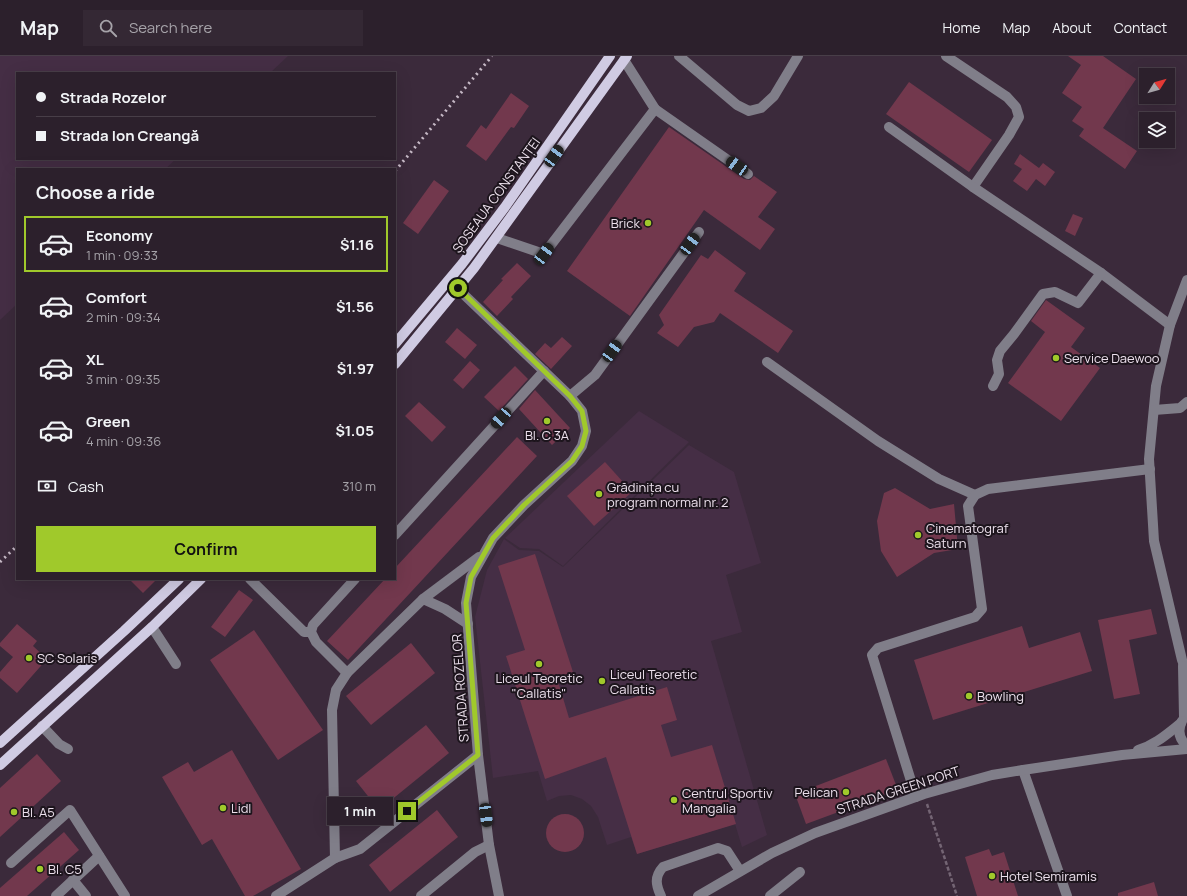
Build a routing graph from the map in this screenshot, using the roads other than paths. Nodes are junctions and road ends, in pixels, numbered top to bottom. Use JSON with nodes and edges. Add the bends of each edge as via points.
{"nodes":[{"id":1,"x":610,"y":56,"type":"edge"},
{"id":2,"x":680,"y":56,"type":"edge"},
{"id":3,"x":798,"y":56,"type":"edge"},
{"id":4,"x":946,"y":56,"type":"edge"},
{"id":5,"x":626,"y":58,"type":"edge"},
{"id":6,"x":655,"y":109,"type":"junction"},
{"id":7,"x":889,"y":127,"type":"dead end"},
{"id":8,"x":748,"y":174,"type":"dead end"},
{"id":9,"x":973,"y":187,"type":"junction"},
{"id":10,"x":699,"y":232,"type":"dead end"},
{"id":11,"x":497,"y":238,"type":"junction"},
{"id":12,"x":1100,"y":273,"type":"junction"},
{"id":13,"x":1187,"y":280,"type":"edge"},
{"id":14,"x":458,"y":288,"type":"junction"},
{"id":15,"x":1170,"y":325,"type":"junction"},
{"id":16,"x":396,"y":343,"type":"edge"},
{"id":17,"x":767,"y":362,"type":"dead end"},
{"id":18,"x":396,"y":363,"type":"edge"},
{"id":19,"x":544,"y":371,"type":"junction"},
{"id":20,"x":993,"y":386,"type":"dead end"},
{"id":21,"x":570,"y":396,"type":"junction"},
{"id":22,"x":1187,"y":402,"type":"edge"},
{"id":23,"x":1154,"y":410,"type":"junction"},
{"id":24,"x":1150,"y":469,"type":"junction"},
{"id":25,"x":975,"y":495,"type":"junction"},
{"id":26,"x":396,"y":534,"type":"edge"},
{"id":27,"x":483,"y":555,"type":"junction"},
{"id":28,"x":178,"y":580,"type":"edge"},
{"id":29,"x":200,"y":580,"type":"edge"},
{"id":30,"x":251,"y":580,"type":"edge"},
{"id":31,"x":354,"y":580,"type":"edge"},
{"id":32,"x":423,"y":599,"type":"junction"},
{"id":33,"x":468,"y":624,"type":"junction"},
{"id":34,"x":152,"y":627,"type":"junction"},
{"id":35,"x":311,"y":632,"type":"junction"},
{"id":36,"x":1182,"y":660,"type":"junction"},
{"id":37,"x":176,"y":664,"type":"dead end"},
{"id":38,"x":347,"y":673,"type":"junction"},
{"id":39,"x":1187,"y":673,"type":"edge"},
{"id":40,"x":1184,"y":718,"type":"edge"},
{"id":41,"x":42,"y":726,"type":"junction"},
{"id":42,"x":0,"y":744,"type":"edge"},
{"id":43,"x":1187,"y":748,"type":"edge"},
{"id":44,"x":68,"y":749,"type":"dead end"},
{"id":45,"x":478,"y":755,"type":"junction"},
{"id":46,"x":1122,"y":755,"type":"junction"},
{"id":47,"x":0,"y":765,"type":"edge"},
{"id":48,"x":1022,"y":770,"type":"junction"},
{"id":49,"x":920,"y":795,"type":"junction"},
{"id":50,"x":489,"y":845,"type":"junction"},
{"id":51,"x":99,"y":856,"type":"junction"},
{"id":52,"x":335,"y":858,"type":"junction"},
{"id":53,"x":11,"y":863,"type":"dead end"},
{"id":54,"x":740,"y":871,"type":"junction"},
{"id":55,"x":800,"y":872,"type":"dead end"},
{"id":56,"x":73,"y":880,"type":"junction"},
{"id":57,"x":56,"y":896,"type":"edge"},
{"id":58,"x":86,"y":896,"type":"edge"},
{"id":59,"x":125,"y":896,"type":"edge"},
{"id":60,"x":276,"y":896,"type":"edge"},
{"id":61,"x":421,"y":896,"type":"edge"},
{"id":62,"x":499,"y":896,"type":"edge"},
{"id":63,"x":661,"y":896,"type":"edge"},
{"id":64,"x":698,"y":896,"type":"edge"},
{"id":65,"x":770,"y":896,"type":"edge"},
{"id":66,"x":1067,"y":896,"type":"edge"}],
"edges":[{"from":1,"to":16,"type":"main road","name":"ȘOSEAUA CONSTANȚEI","via":[[486,232]]},
{"from":2,"to":3,"type":"street","via":[[737,105],[749,111],[761,108],[774,96]]},
{"from":4,"to":9,"type":"street","via":[[1007,96],[1016,107],[1019,117]]},
{"from":5,"to":6,"type":"street"},
{"from":5,"to":11,"type":"main road","name":"ȘOSEAUA CONSTANȚEI"},
{"from":6,"to":8,"type":"street"},
{"from":6,"to":11,"type":"street","via":[[544,254]]},
{"from":7,"to":9,"type":"street"},
{"from":9,"to":12,"type":"street"},
{"from":10,"to":21,"type":"street","via":[[595,375]]},
{"from":11,"to":14,"type":"main road","name":"ȘOSEAUA CONSTANȚEI"},
{"from":12,"to":15,"type":"street"},
{"from":12,"to":20,"type":"street","via":[[1078,303],[1055,292],[1043,294],[1000,351],[997,360],[999,374]]},
{"from":13,"to":15,"type":"street"},
{"from":14,"to":18,"type":"main road","name":"ȘOSEAUA CONSTANȚEI"},
{"from":14,"to":19,"type":"street","name":"STRADA ROZELOR"},
{"from":15,"to":23,"type":"street","via":[[1156,386]]},
{"from":17,"to":25,"type":"street","via":[[878,441],[939,480]]},
{"from":19,"to":21,"type":"street","name":"STRADA ROZELOR"},
{"from":19,"to":26,"type":"street"},
{"from":21,"to":27,"type":"street","name":"STRADA ROZELOR","via":[[582,411],[586,431],[582,446],[572,461],[493,538]]},
{"from":22,"to":23,"type":"street","via":[[1180,408]]},
{"from":23,"to":24,"type":"street"},
{"from":24,"to":25,"type":"street","via":[[988,489]]},
{"from":24,"to":36,"type":"street","via":[[1154,541]]},
{"from":25,"to":49,"type":"street","via":[[968,506],[982,609],[975,617],[878,648],[872,655]]},
{"from":27,"to":32,"type":"street","name":"STRADA ROZELOR"},
{"from":27,"to":33,"type":"street","name":"STRADA ROZELOR","via":[[471,577],[466,603]]},
{"from":28,"to":42,"type":"main road"},
{"from":29,"to":34,"type":"main road"},
{"from":30,"to":35,"type":"street","via":[[304,632]]},
{"from":31,"to":35,"type":"street","via":[[313,625]]},
{"from":32,"to":33,"type":"street","name":"STRADA ROZELOR"},
{"from":32,"to":38,"type":"street","name":"STRADA ROZELOR"},
{"from":33,"to":45,"type":"street","name":"STRADA ROZELOR"},
{"from":34,"to":37,"type":"street"},
{"from":34,"to":41,"type":"main road"},
{"from":35,"to":38,"type":"street","via":[[316,642]]},
{"from":36,"to":39,"type":"street"},
{"from":36,"to":40,"type":"street"},
{"from":38,"to":52,"type":"street","name":"STRADA ROZELOR","via":[[336,690],[332,710]]},
{"from":40,"to":43,"type":"street","via":[[1179,729]]},
{"from":40,"to":46,"type":"street","name":"STRADA GREEN PORT","via":[[1156,743]]},
{"from":41,"to":44,"type":"street","via":[[59,744]]},
{"from":41,"to":47,"type":"main road"},
{"from":43,"to":46,"type":"street","name":"STRADA GREEN PORT"},
{"from":45,"to":50,"type":"street","name":"STRADA ROZELOR"},
{"from":45,"to":52,"type":"street","via":[[360,849]]},
{"from":46,"to":48,"type":"street","name":"STRADA GREEN PORT"},
{"from":48,"to":49,"type":"street","name":"STRADA GREEN PORT","via":[[992,775]]},
{"from":48,"to":66,"type":"street"},
{"from":49,"to":54,"type":"street","name":"STRADA GREEN PORT","via":[[815,833]]},
{"from":50,"to":61,"type":"street","via":[[475,852]]},
{"from":50,"to":62,"type":"street","name":"STRADA ROZELOR"},
{"from":51,"to":53,"type":"street","via":[[70,810]]},
{"from":51,"to":56,"type":"street"},
{"from":51,"to":59,"type":"street"},
{"from":52,"to":60,"type":"street"},
{"from":54,"to":63,"type":"street","via":[[727,851],[718,848],[663,867],[656,885]]},
{"from":54,"to":64,"type":"street","name":"STRADA GREEN PORT"},
{"from":55,"to":65,"type":"street"},
{"from":56,"to":57,"type":"street"},
{"from":56,"to":58,"type":"street"}]}
